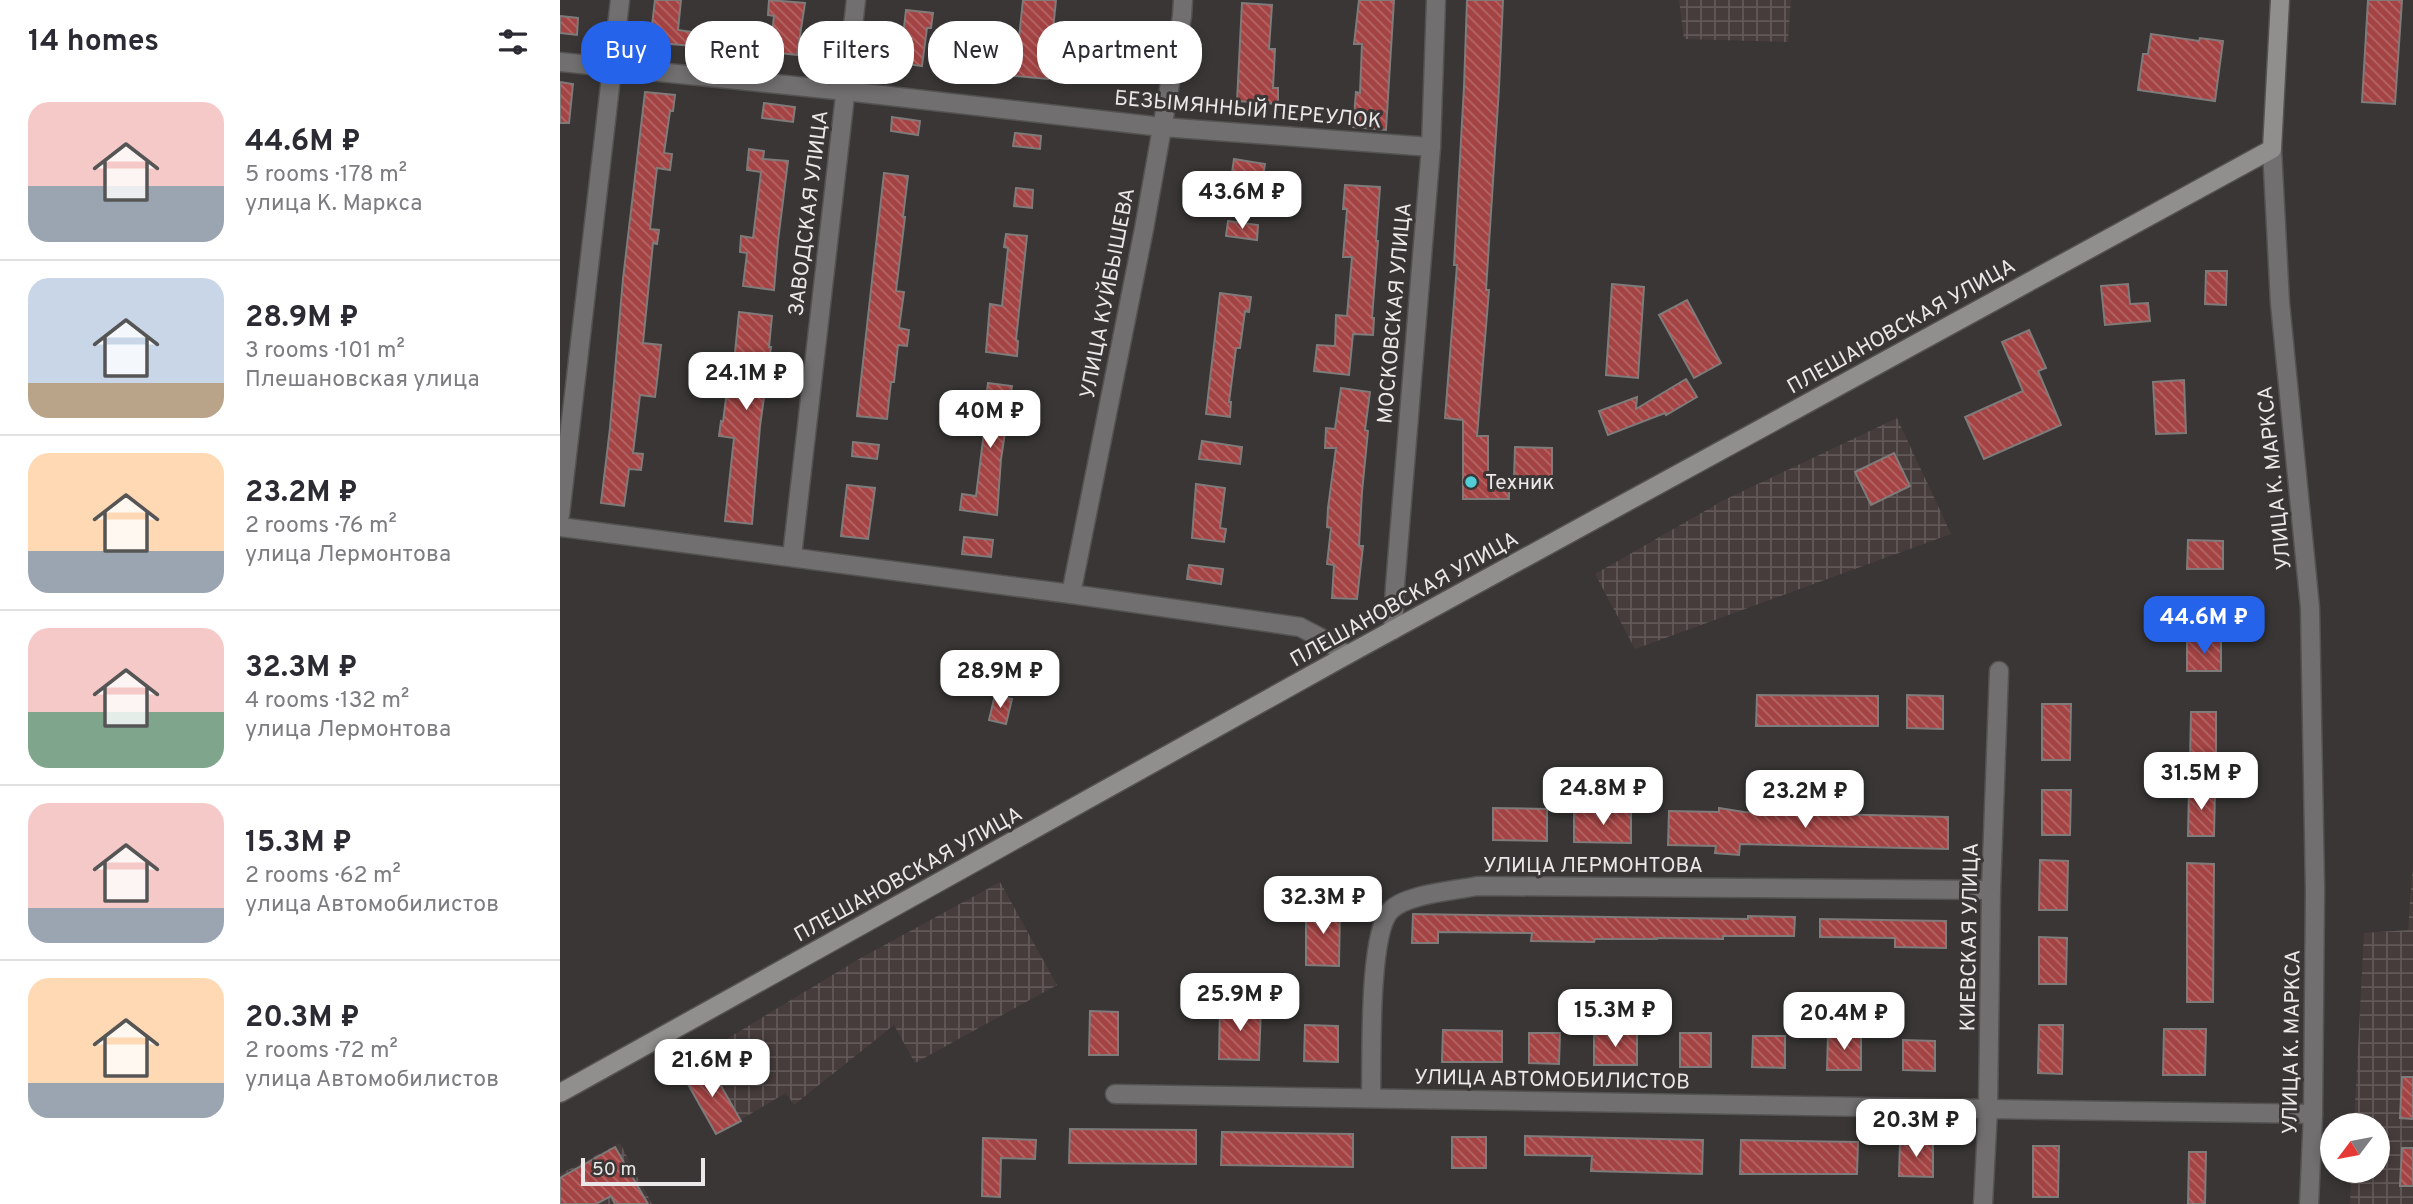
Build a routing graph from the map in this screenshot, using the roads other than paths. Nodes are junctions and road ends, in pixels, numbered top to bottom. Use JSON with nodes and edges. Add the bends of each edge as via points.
{"nodes":[{"id":1,"x":620,"y":0,"type":"edge"},
{"id":2,"x":856,"y":0,"type":"edge"},
{"id":3,"x":1183,"y":0,"type":"edge"},
{"id":4,"x":1436,"y":0,"type":"edge"},
{"id":5,"x":2280,"y":0,"type":"edge"},
{"id":6,"x":618,"y":21,"type":"edge"},
{"id":7,"x":560,"y":62,"type":"edge"},
{"id":8,"x":581,"y":64,"type":"edge"},
{"id":9,"x":671,"y":73,"type":"edge"},
{"id":10,"x":611,"y":84,"type":"edge"},
{"id":11,"x":845,"y":91,"type":"junction"},
{"id":12,"x":1161,"y":127,"type":"junction"},
{"id":13,"x":1431,"y":147,"type":"junction"},
{"id":14,"x":2272,"y":149,"type":"junction"},
{"id":15,"x":560,"y":515,"type":"edge"},
{"id":16,"x":560,"y":527,"type":"edge"},
{"id":17,"x":792,"y":556,"type":"junction"},
{"id":18,"x":1072,"y":594,"type":"junction"},
{"id":19,"x":1393,"y":630,"type":"junction"},
{"id":20,"x":1347,"y":655,"type":"junction"},
{"id":21,"x":2000,"y":671,"type":"dead end"},
{"id":22,"x":1991,"y":890,"type":"junction"},
{"id":23,"x":560,"y":1093,"type":"edge"},
{"id":24,"x":1115,"y":1094,"type":"dead end"},
{"id":25,"x":1371,"y":1098,"type":"junction"},
{"id":26,"x":1988,"y":1109,"type":"junction"},
{"id":27,"x":2313,"y":1114,"type":"junction"},
{"id":28,"x":1983,"y":1204,"type":"edge"},
{"id":29,"x":2309,"y":1204,"type":"edge"}],
"edges":[{"from":1,"to":6,"type":"street"},
{"from":2,"to":11,"type":"street","name":"ЗАВОДСКАЯ УЛИЦА"},
{"from":3,"to":12,"type":"street","name":"УЛИЦА КУЙБЫШЕВА"},
{"from":4,"to":13,"type":"street","name":"МОСКОВСКАЯ УЛИЦА"},
{"from":5,"to":14,"type":"main road","name":"УЛИЦА К. МАРКСА"},
{"from":7,"to":8,"type":"street","name":"БЕЗЫМЯННЫЙ ПЕРЕУЛОК"},
{"from":9,"to":11,"type":"street","name":"БЕЗЫМЯННЫЙ ПЕРЕУЛОК"},
{"from":10,"to":15,"type":"street"},
{"from":11,"to":12,"type":"street","name":"БЕЗЫМЯННЫЙ ПЕРЕУЛОК"},
{"from":11,"to":17,"type":"street","name":"ЗАВОДСКАЯ УЛИЦА"},
{"from":12,"to":13,"type":"street","name":"БЕЗЫМЯННЫЙ ПЕРЕУЛОК"},
{"from":12,"to":18,"type":"street","name":"УЛИЦА КУЙБЫШЕВА"},
{"from":13,"to":19,"type":"street","name":"МОСКОВСКАЯ УЛИЦА"},
{"from":14,"to":19,"type":"main road","name":"ПЛЕШАНОВСКАЯ УЛИЦА"},
{"from":14,"to":27,"type":"street","name":"УЛИЦА К. МАРКСА","via":[[2280,303],[2310,608]]},
{"from":16,"to":17,"type":"street"},
{"from":17,"to":18,"type":"street"},
{"from":18,"to":20,"type":"street","via":[[1300,627]]},
{"from":19,"to":20,"type":"main road","name":"ПЛЕШАНОВСКАЯ УЛИЦА"},
{"from":20,"to":23,"type":"main road","name":"ПЛЕШАНОВСКАЯ УЛИЦА"},
{"from":21,"to":22,"type":"street","name":"КИЕВСКАЯ УЛИЦА"},
{"from":22,"to":25,"type":"street","name":"УЛИЦА ЛЕРМОНТОВА","via":[[1477,886],[1409,899],[1390,911],[1382,924],[1374,969]]},
{"from":22,"to":26,"type":"street","name":"КИЕВСКАЯ УЛИЦА"},
{"from":24,"to":25,"type":"street","name":"УЛИЦА АВТОМОБИЛИСТОВ"},
{"from":25,"to":26,"type":"street","name":"УЛИЦА АВТОМОБИЛИСТОВ"},
{"from":26,"to":27,"type":"street","name":"УЛИЦА АВТОМОБИЛИСТОВ"},
{"from":26,"to":28,"type":"street","name":"КИЕВСКАЯ УЛИЦА"},
{"from":27,"to":29,"type":"street","name":"УЛИЦА К. МАРКСА"}]}
